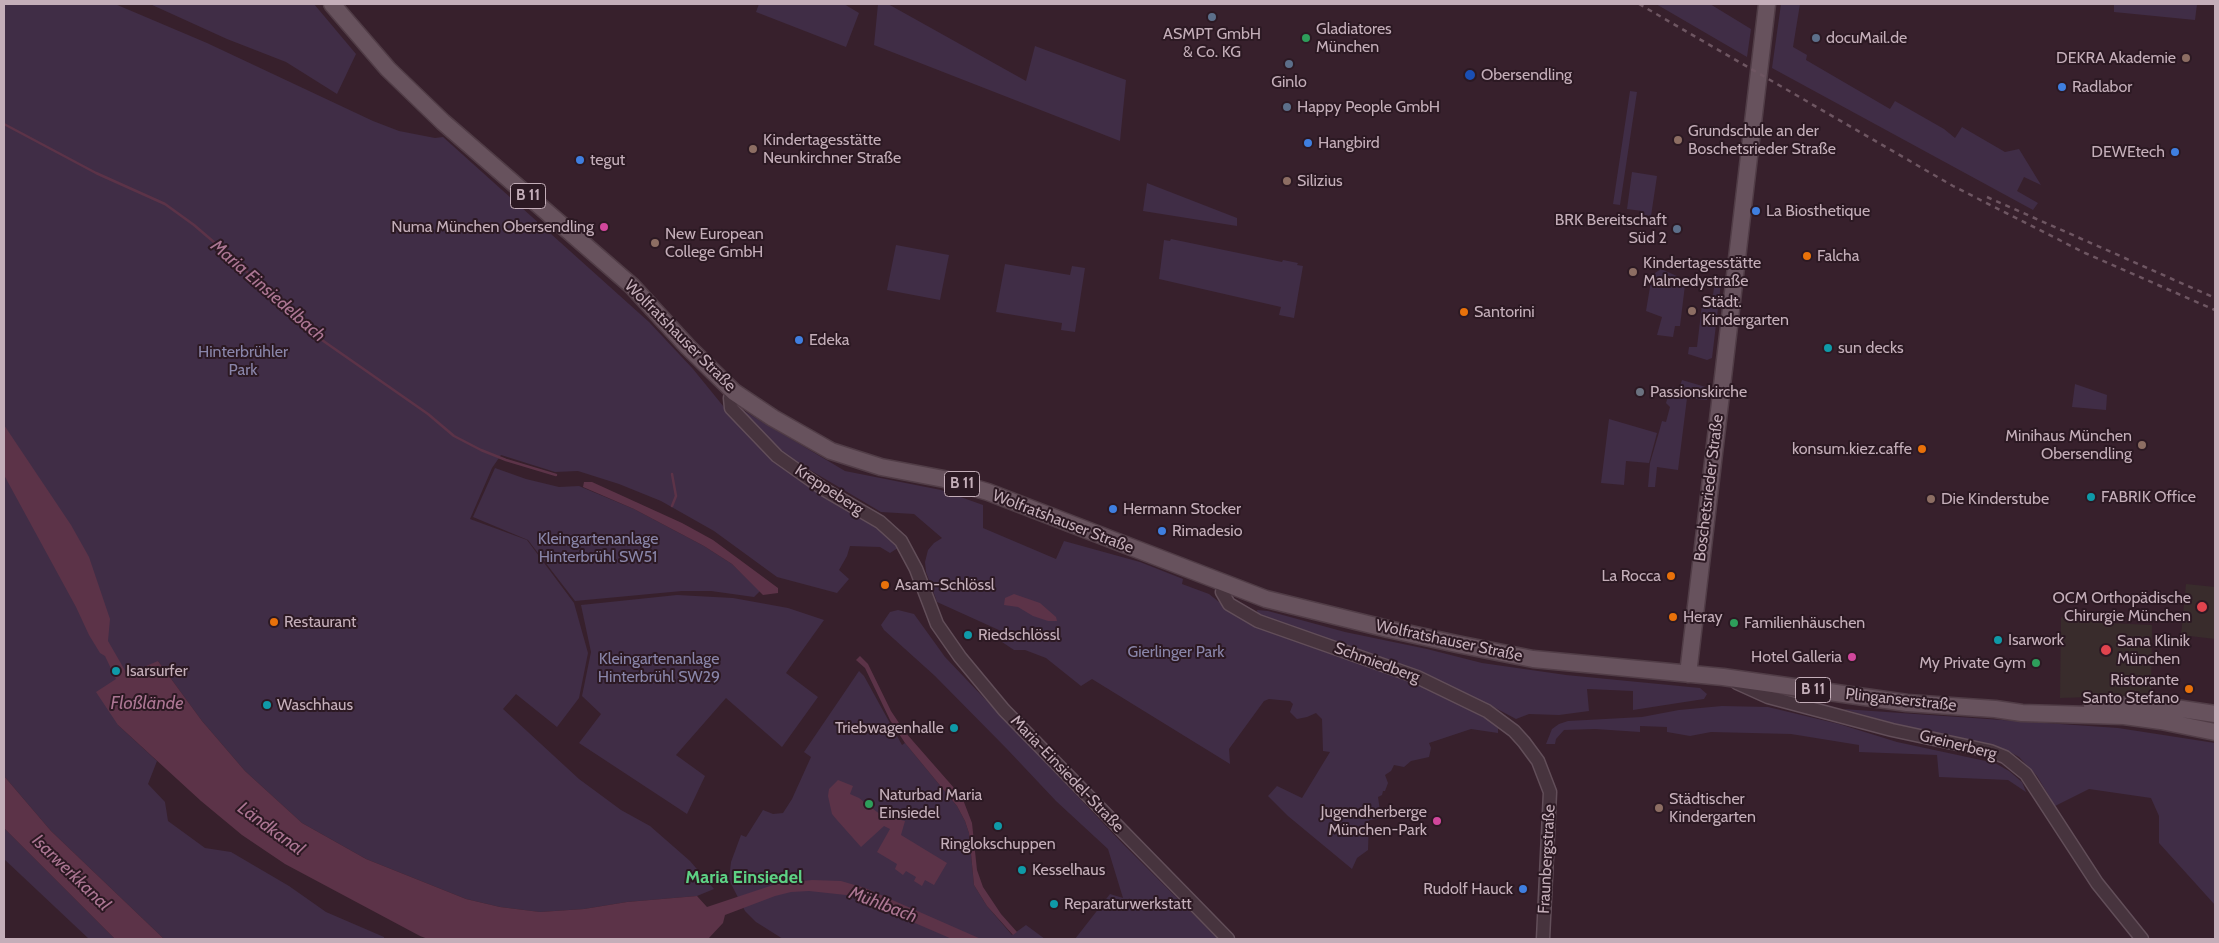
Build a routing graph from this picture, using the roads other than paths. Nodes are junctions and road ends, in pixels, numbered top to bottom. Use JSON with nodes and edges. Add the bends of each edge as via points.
{"nodes":[{"id":1,"x":332,"y":4,"type":"edge"},
{"id":2,"x":1768,"y":4,"type":"edge"},
{"id":3,"x":734,"y":392,"type":"junction"},
{"id":4,"x":1224,"y":584,"type":"junction"},
{"id":5,"x":925,"y":594,"type":"joint"},
{"id":6,"x":1688,"y":674,"type":"junction"},
{"id":7,"x":1720,"y":676,"type":"junction"},
{"id":8,"x":1995,"y":709,"type":"junction"},
{"id":9,"x":2215,"y":714,"type":"edge"},
{"id":10,"x":2215,"y":732,"type":"edge"},
{"id":11,"x":1532,"y":752,"type":"joint"},
{"id":12,"x":1228,"y":939,"type":"edge"},
{"id":13,"x":1544,"y":939,"type":"edge"},
{"id":14,"x":2142,"y":939,"type":"edge"}],
"edges":[{"from":1,"to":3,"type":"main road","name":"Wolfratshauser Straße","number":"B 11","via":[[383,63],[437,116],[632,286]]},
{"from":2,"to":6,"type":"main road","name":"Boschetsrieder Straße"},
{"from":3,"to":4,"type":"main road","name":"Wolfratshauser Straße","number":"B 11","via":[[814,442],[840,454],[988,492]]},
{"from":3,"to":5,"type":"street","name":"Kreppeberg","via":[[730,398],[731,408],[777,456],[891,531],[913,562]]},
{"from":4,"to":6,"type":"main road","name":"Wolfratshauser Straße","number":"B 11","via":[[1300,609],[1518,656]]},
{"from":4,"to":11,"type":"street","name":"Schmiedberg","via":[[1222,592],[1229,604],[1258,621],[1417,677],[1473,703],[1514,731]]},
{"from":5,"to":12,"type":"street","name":"Maria-Einsiedel-Straße","via":[[937,624],[1004,710]]},
{"from":6,"to":7,"type":"main road","name":"Plinganserstraße","number":"B 11"},
{"from":7,"to":8,"type":"main road","name":"Plinganserstraße","number":"B 11","via":[[1907,703]]},
{"from":7,"to":14,"type":"street","name":"Greinerberg","via":[[1768,697],[2005,757],[2026,774],[2097,883]]},
{"from":8,"to":9,"type":"main road","name":"Plinganserstraße","number":"B 11","via":[[2122,704]]},
{"from":8,"to":10,"type":"main road","name":"Plinganserstraße","number":"B 11","via":[[2124,716]]},
{"from":11,"to":13,"type":"street","name":"Fraunbergstraße","via":[[1546,778],[1551,803]]}]}
